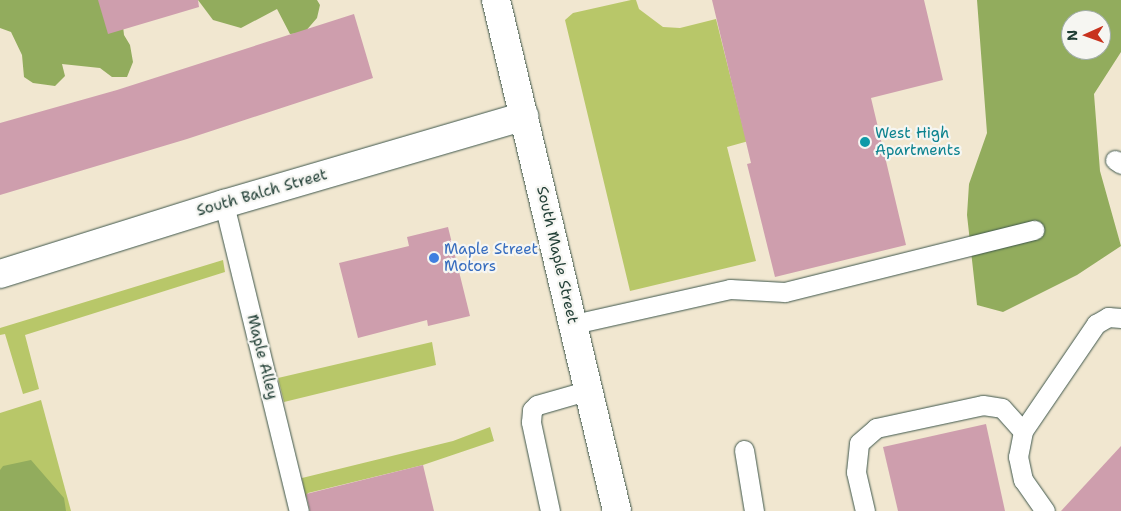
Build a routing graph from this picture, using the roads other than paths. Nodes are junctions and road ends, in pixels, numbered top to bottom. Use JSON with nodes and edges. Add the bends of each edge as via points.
{"nodes":[{"id":1,"x":496,"y":0,"type":"edge"},
{"id":2,"x":524,"y":116,"type":"junction"},
{"id":3,"x":224,"y":204,"type":"junction"},
{"id":4,"x":1034,"y":230,"type":"dead end"},
{"id":5,"x":0,"y":274,"type":"edge"},
{"id":6,"x":1121,"y":318,"type":"edge"},
{"id":7,"x":574,"y":324,"type":"junction"},
{"id":8,"x":589,"y":390,"type":"junction"},
{"id":9,"x":1023,"y":431,"type":"junction"},
{"id":10,"x":744,"y":450,"type":"dead end"},
{"id":11,"x":295,"y":510,"type":"edge"},
{"id":12,"x":550,"y":511,"type":"edge"},
{"id":13,"x":617,"y":511,"type":"edge"},
{"id":14,"x":754,"y":511,"type":"edge"},
{"id":15,"x":865,"y":511,"type":"edge"},
{"id":16,"x":1045,"y":511,"type":"edge"}],
"edges":[{"from":1,"to":2,"type":"street","name":"South Maple Street"},
{"from":2,"to":3,"type":"street","name":"South Balch Street"},
{"from":2,"to":7,"type":"street","name":"South Maple Street"},
{"from":3,"to":5,"type":"street","name":"South Balch Street"},
{"from":3,"to":11,"type":"lane","name":"Maple Alley"},
{"from":4,"to":7,"type":"lane","via":[[785,292],[730,289]]},
{"from":6,"to":9,"type":"lane","via":[[1108,317],[1096,324]]},
{"from":7,"to":8,"type":"street","name":"South Maple Street"},
{"from":8,"to":12,"type":"lane","via":[[537,405],[532,410]]},
{"from":8,"to":13,"type":"street","name":"South Maple Street"},
{"from":9,"to":15,"type":"lane","via":[[1002,408],[983,405],[876,428],[859,443],[856,472]]},
{"from":9,"to":16,"type":"lane","via":[[1018,457],[1023,480]]},
{"from":10,"to":14,"type":"lane"}]}
